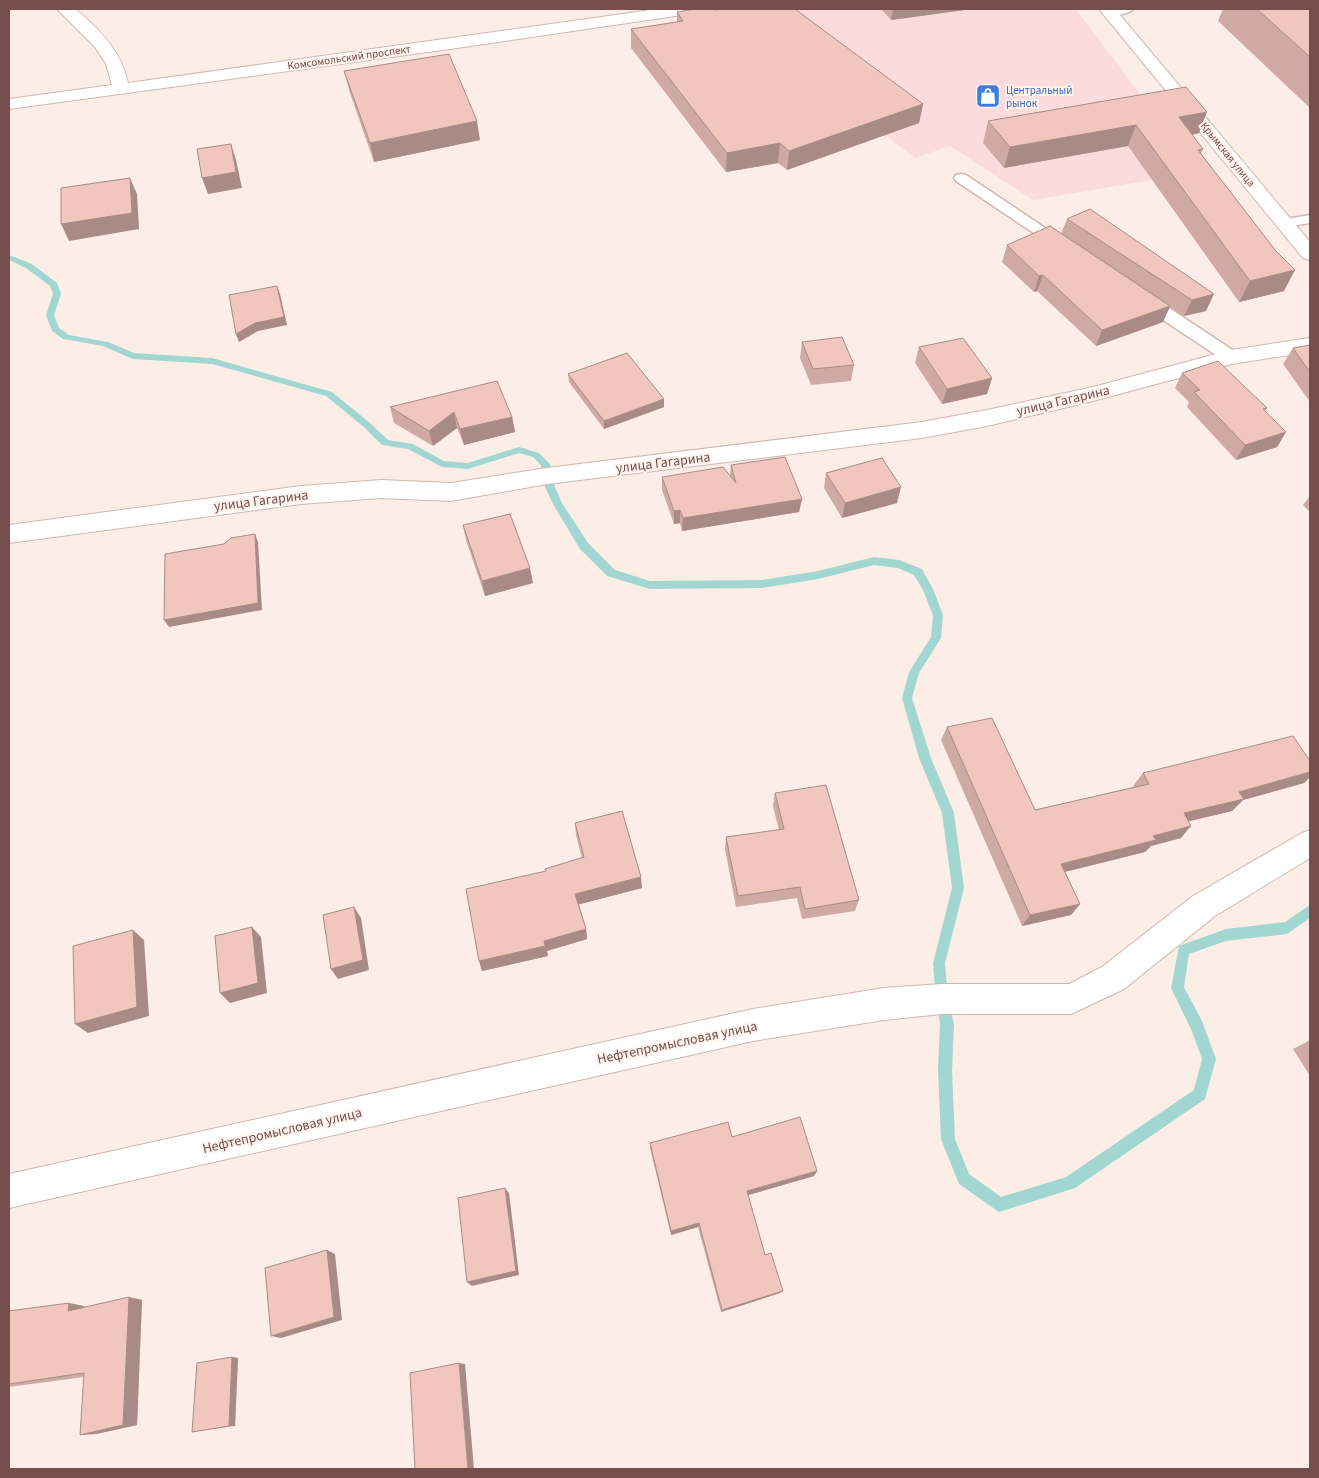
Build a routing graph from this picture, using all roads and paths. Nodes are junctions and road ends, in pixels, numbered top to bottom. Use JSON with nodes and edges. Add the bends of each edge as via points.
{"nodes":[{"id":1,"x":65,"y":9,"type":"edge"},
{"id":2,"x":593,"y":9,"type":"edge"},
{"id":3,"x":688,"y":9,"type":"edge"},
{"id":4,"x":1114,"y":10,"type":"edge"},
{"id":5,"x":197,"y":62,"type":"dead end"},
{"id":6,"x":138,"y":70,"type":"dead end"},
{"id":7,"x":100,"y":75,"type":"dead end"},
{"id":8,"x":120,"y":80,"type":"junction"},
{"id":9,"x":9,"y":104,"type":"edge"},
{"id":10,"x":961,"y":178,"type":"dead end"},
{"id":11,"x":1310,"y":219,"type":"edge"},
{"id":12,"x":1285,"y":223,"type":"junction"},
{"id":13,"x":1076,"y":254,"type":"edge"},
{"id":14,"x":1310,"y":254,"type":"edge"},
{"id":15,"x":1133,"y":292,"type":"edge"},
{"id":16,"x":1310,"y":345,"type":"edge"},
{"id":17,"x":1231,"y":357,"type":"junction"},
{"id":18,"x":9,"y":534,"type":"edge"},
{"id":19,"x":1310,"y":843,"type":"edge"},
{"id":20,"x":9,"y":1190,"type":"edge"}],
"edges":[{"from":1,"to":8,"type":"street","via":[[85,24],[108,53]]},
{"from":2,"to":5,"type":"street","name":"Комсомольский проспект"},
{"from":3,"to":8,"type":"street","name":"Комсомольский проспект","via":[[450,44]]},
{"from":4,"to":12,"type":"street","name":"Крымская улица"},
{"from":6,"to":8,"type":"street","name":"Комсомольский проспект"},
{"from":7,"to":8,"type":"street","name":"Комсомольский проспект"},
{"from":8,"to":9,"type":"street","name":"Комсомольский проспект"},
{"from":10,"to":13,"type":"lane"},
{"from":11,"to":12,"type":"lane"},
{"from":12,"to":14,"type":"street","name":"Крымская улица"},
{"from":15,"to":17,"type":"lane"},
{"from":16,"to":17,"type":"street","name":"улица Гагарина"},
{"from":17,"to":18,"type":"street","name":"улица Гагарина","via":[[1092,394],[922,430],[547,476],[451,492],[381,489],[301,494]]},
{"from":19,"to":20,"type":"street","name":"Нефтепромысловая улица","via":[[1204,906],[1113,978],[1071,999],[932,999],[753,1025]]}]}
